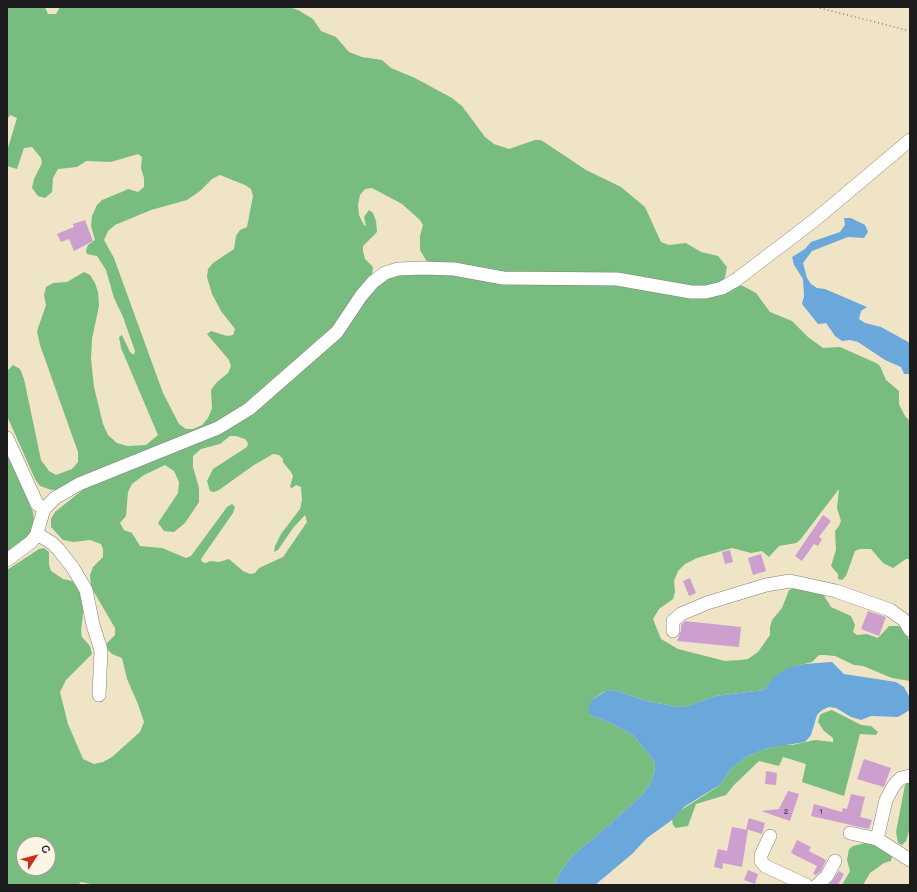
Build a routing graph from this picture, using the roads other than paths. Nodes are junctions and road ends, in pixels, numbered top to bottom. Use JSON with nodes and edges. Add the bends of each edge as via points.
{"nodes":[{"id":1,"x":910,"y":140,"type":"edge"},
{"id":2,"x":7,"y":438,"type":"edge"},
{"id":3,"x":44,"y":509,"type":"junction"},
{"id":4,"x":37,"y":534,"type":"junction"},
{"id":5,"x":7,"y":560,"type":"edge"},
{"id":6,"x":673,"y":630,"type":"dead end"},
{"id":7,"x":910,"y":630,"type":"edge"},
{"id":8,"x":99,"y":696,"type":"dead end"},
{"id":9,"x":910,"y":776,"type":"edge"},
{"id":10,"x":850,"y":832,"type":"dead end"},
{"id":11,"x":770,"y":836,"type":"dead end"},
{"id":12,"x":877,"y":839,"type":"junction"},
{"id":13,"x":910,"y":860,"type":"edge"},
{"id":14,"x":835,"y":861,"type":"dead end"},
{"id":15,"x":806,"y":885,"type":"edge"},
{"id":16,"x":817,"y":885,"type":"edge"}],
"edges":[{"from":1,"to":3,"type":"street","via":[[816,219],[722,288],[691,292],[617,279],[503,278],[454,270],[392,270],[373,282],[337,332],[323,346],[249,410],[218,428],[79,484],[55,498]]},
{"from":2,"to":3,"type":"street","via":[[37,504]]},
{"from":3,"to":4,"type":"street"},
{"from":4,"to":5,"type":"street","via":[[31,542]]},
{"from":4,"to":8,"type":"street","via":[[59,550],[86,590],[101,650]]},
{"from":6,"to":7,"type":"street","via":[[673,621],[681,614],[707,603],[766,585],[790,581],[836,590],[890,610],[904,620]]},
{"from":9,"to":12,"type":"street","via":[[901,778],[894,785],[884,808]]},
{"from":10,"to":12,"type":"street"},
{"from":11,"to":15,"type":"street","via":[[761,855],[761,861],[765,866]]},
{"from":12,"to":13,"type":"street"},
{"from":14,"to":16,"type":"street","via":[[827,876]]}]}
